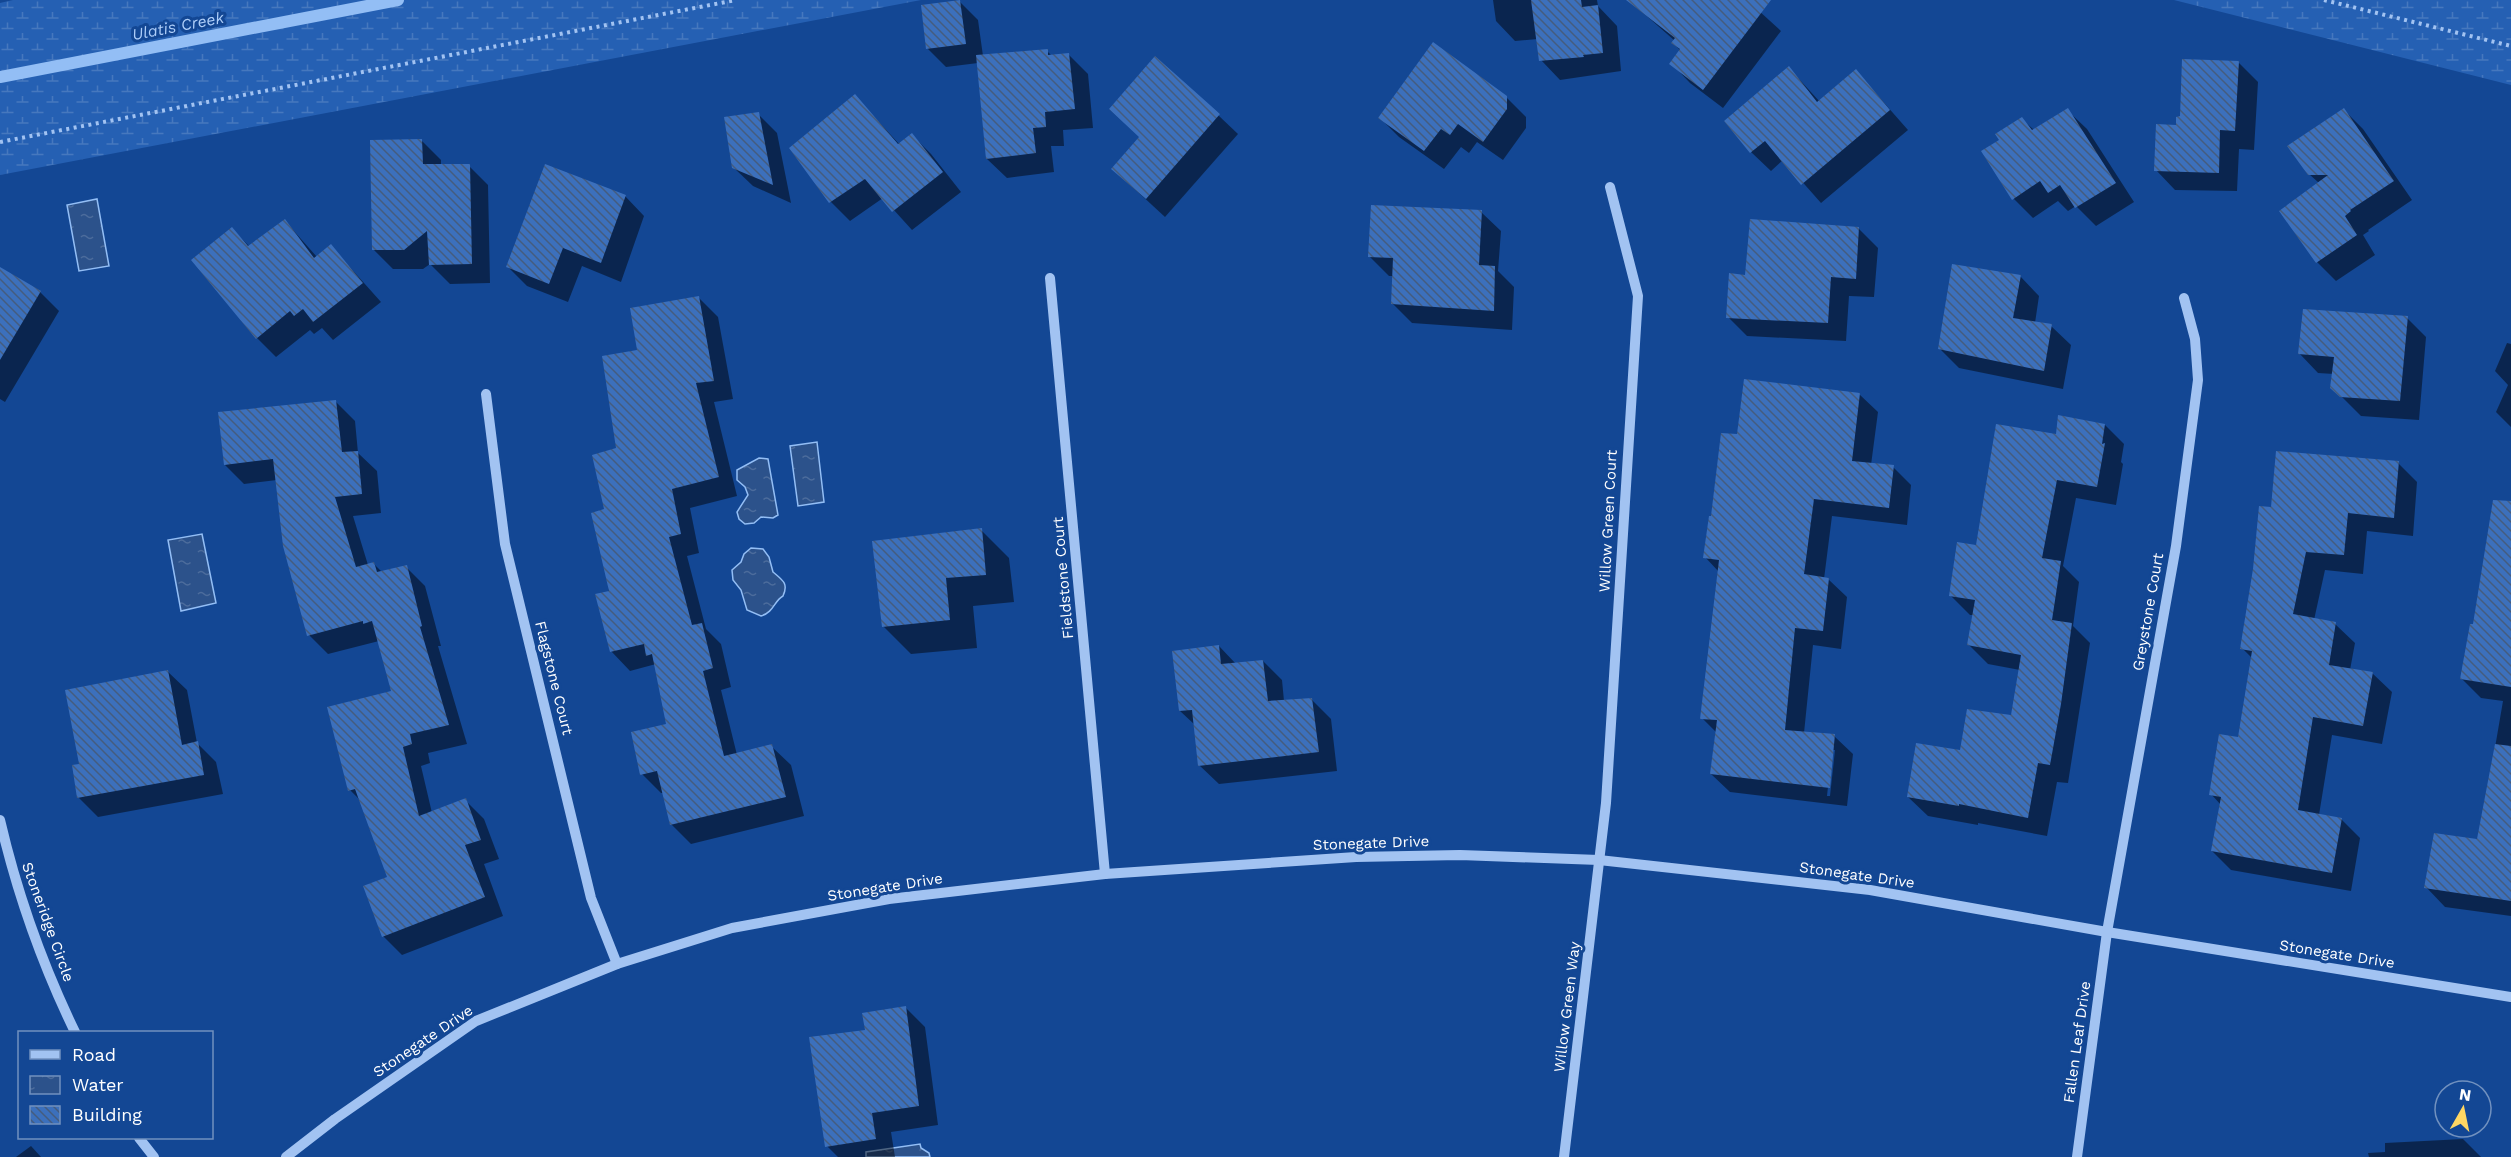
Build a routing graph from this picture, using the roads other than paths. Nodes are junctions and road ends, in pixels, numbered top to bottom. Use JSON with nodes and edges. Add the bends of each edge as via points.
{"nodes":[{"id":1,"x":1610,"y":187,"type":"dead end"},
{"id":2,"x":1050,"y":278,"type":"dead end"},
{"id":3,"x":2184,"y":297,"type":"dead end"},
{"id":4,"x":486,"y":394,"type":"dead end"},
{"id":5,"x":0,"y":820,"type":"edge"},
{"id":6,"x":1599,"y":860,"type":"junction"},
{"id":7,"x":1105,"y":874,"type":"junction"},
{"id":8,"x":2107,"y":932,"type":"junction"},
{"id":9,"x":617,"y":964,"type":"junction"},
{"id":10,"x":2511,"y":997,"type":"edge"},
{"id":11,"x":75,"y":1031,"type":"edge"},
{"id":12,"x":141,"y":1139,"type":"edge"},
{"id":13,"x":154,"y":1157,"type":"edge"},
{"id":14,"x":286,"y":1157,"type":"edge"},
{"id":15,"x":1564,"y":1157,"type":"edge"},
{"id":16,"x":2077,"y":1157,"type":"edge"}],
"edges":[{"from":1,"to":6,"type":"street","name":"Willow Green Court","via":[[1638,297],[1606,803]]},
{"from":2,"to":7,"type":"street","name":"Fieldstone Court"},
{"from":3,"to":8,"type":"street","name":"Greystone Court","via":[[2195,339],[2198,380],[2176,546]]},
{"from":4,"to":9,"type":"street","name":"Flagstone Court","via":[[505,544],[591,898]]},
{"from":5,"to":11,"type":"street","name":"Stoneridge Circle","via":[[15,881]]},
{"from":6,"to":7,"type":"street","name":"Stonegate Drive","via":[[1356,856]]},
{"from":6,"to":8,"type":"street","name":"Stonegate Drive","via":[[1870,890]]},
{"from":6,"to":15,"type":"street","name":"Willow Green Way"},
{"from":7,"to":9,"type":"street","name":"Stonegate Drive","via":[[833,909],[732,928]]},
{"from":8,"to":10,"type":"street","name":"Stonegate Drive"},
{"from":8,"to":16,"type":"street","name":"Fallen Leaf Drive"},
{"from":9,"to":14,"type":"street","name":"Stonegate Drive","via":[[476,1021]]},
{"from":12,"to":13,"type":"street"}]}
